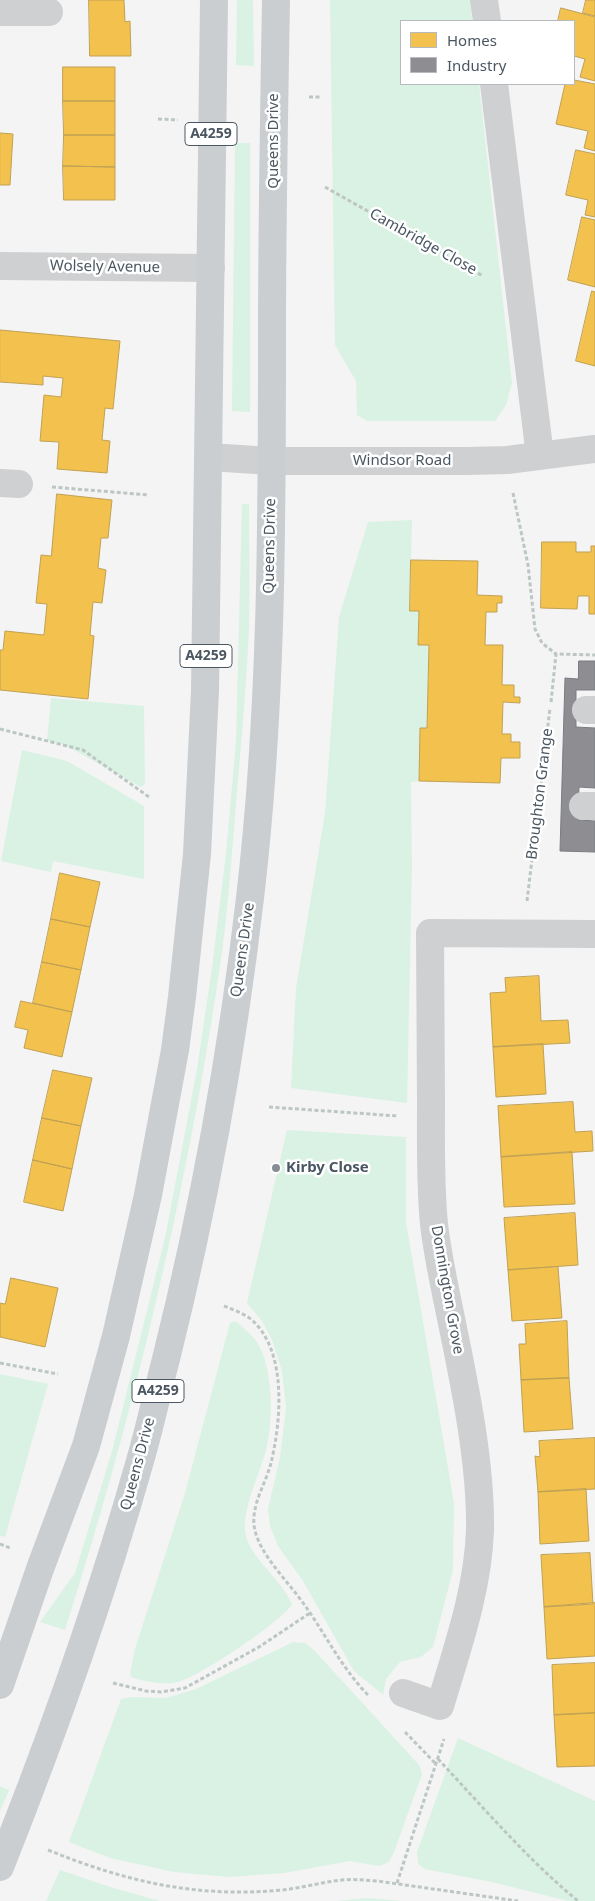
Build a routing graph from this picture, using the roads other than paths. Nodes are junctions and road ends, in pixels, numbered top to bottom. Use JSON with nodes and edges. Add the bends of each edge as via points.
{"nodes":[{"id":1,"x":214,"y":0,"type":"edge"},
{"id":2,"x":276,"y":0,"type":"edge"},
{"id":3,"x":484,"y":0,"type":"edge"},
{"id":4,"x":0,"y":12,"type":"edge"},
{"id":5,"x":49,"y":12,"type":"dead end"},
{"id":6,"x":487,"y":20,"type":"edge"},
{"id":7,"x":494,"y":85,"type":"edge"},
{"id":8,"x":0,"y":266,"type":"edge"},
{"id":9,"x":210,"y":268,"type":"junction"},
{"id":10,"x":595,"y":449,"type":"edge"},
{"id":11,"x":208,"y":456,"type":"junction"},
{"id":12,"x":540,"y":456,"type":"junction"},
{"id":13,"x":272,"y":461,"type":"junction"},
{"id":14,"x":595,"y":934,"type":"edge"},
{"id":15,"x":0,"y":1686,"type":"edge"},
{"id":16,"x":403,"y":1693,"type":"dead end"},
{"id":17,"x":0,"y":1867,"type":"edge"}],
"edges":[{"from":1,"to":9,"type":"main road","number":"A4259"},
{"from":2,"to":13,"type":"main road","name":"Queens Drive","number":"A4259"},
{"from":3,"to":6,"type":"street"},
{"from":4,"to":5,"type":"street"},
{"from":7,"to":12,"type":"street"},
{"from":8,"to":9,"type":"street","name":"Wolsely Avenue"},
{"from":9,"to":11,"type":"main road","number":"A4259"},
{"from":10,"to":12,"type":"street","name":"Windsor Road"},
{"from":11,"to":13,"type":"street","name":"Windsor Road"},
{"from":11,"to":15,"type":"main road","number":"A4259","via":[[205,691],[197,854],[175,1050],[148,1195],[116,1336],[86,1446]]},
{"from":12,"to":13,"type":"street","name":"Windsor Road","via":[[507,460]]},
{"from":13,"to":17,"type":"main road","name":"Queens Drive","number":"A4259","via":[[266,688],[250,897],[230,1044],[202,1202],[144,1448],[116,1542],[56,1723]]},
{"from":14,"to":16,"type":"street","name":"Donnington Grove","via":[[430,933],[434,1225],[470,1422],[480,1530],[468,1608],[440,1706]]}]}
